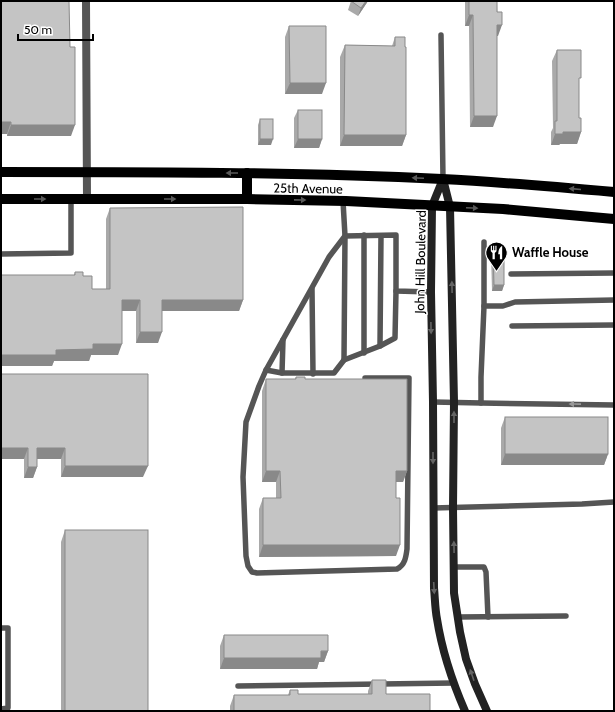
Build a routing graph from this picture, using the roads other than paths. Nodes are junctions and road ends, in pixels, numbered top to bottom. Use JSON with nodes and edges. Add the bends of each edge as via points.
{"nodes":[{"id":1,"x":86,"y":1,"type":"edge"},
{"id":2,"x":441,"y":35,"type":"dead end"},
{"id":3,"x":1,"y":172,"type":"edge"},
{"id":4,"x":87,"y":172,"type":"junction"},
{"id":5,"x":247,"y":173,"type":"junction"},
{"id":6,"x":443,"y":179,"type":"junction"},
{"id":7,"x":614,"y":192,"type":"edge"},
{"id":8,"x":1,"y":199,"type":"edge"},
{"id":9,"x":71,"y":199,"type":"junction"},
{"id":10,"x":87,"y":199,"type":"junction"},
{"id":11,"x":247,"y":199,"type":"junction"},
{"id":12,"x":343,"y":201,"type":"junction"},
{"id":13,"x":432,"y":206,"type":"junction"},
{"id":14,"x":450,"y":207,"type":"junction"},
{"id":15,"x":614,"y":219,"type":"edge"},
{"id":16,"x":364,"y":235,"type":"junction"},
{"id":17,"x":345,"y":236,"type":"junction"},
{"id":18,"x":381,"y":236,"type":"junction"},
{"id":19,"x":484,"y":242,"type":"dead end"},
{"id":20,"x":1,"y":254,"type":"edge"},
{"id":21,"x":614,"y":273,"type":"edge"},
{"id":22,"x":511,"y":274,"type":"dead end"},
{"id":23,"x":312,"y":288,"type":"junction"},
{"id":24,"x":396,"y":291,"type":"junction"},
{"id":25,"x":431,"y":292,"type":"junction"},
{"id":26,"x":614,"y":300,"type":"edge"},
{"id":27,"x":484,"y":306,"type":"junction"},
{"id":28,"x":614,"y":325,"type":"edge"},
{"id":29,"x":512,"y":326,"type":"dead end"},
{"id":30,"x":283,"y":340,"type":"junction"},
{"id":31,"x":380,"y":346,"type":"junction"},
{"id":32,"x":364,"y":353,"type":"junction"},
{"id":33,"x":344,"y":360,"type":"junction"},
{"id":34,"x":266,"y":370,"type":"junction"},
{"id":35,"x":282,"y":373,"type":"junction"},
{"id":36,"x":312,"y":374,"type":"junction"},
{"id":37,"x":365,"y":378,"type":"edge"},
{"id":38,"x":433,"y":402,"type":"junction"},
{"id":39,"x":454,"y":402,"type":"junction"},
{"id":40,"x":481,"y":403,"type":"junction"},
{"id":41,"x":614,"y":405,"type":"edge"},
{"id":42,"x":614,"y":502,"type":"edge"},
{"id":43,"x":433,"y":508,"type":"junction"},
{"id":44,"x":453,"y":508,"type":"junction"},
{"id":45,"x":454,"y":567,"type":"junction"},
{"id":46,"x":566,"y":616,"type":"dead end"},
{"id":47,"x":458,"y":617,"type":"junction"},
{"id":48,"x":488,"y":617,"type":"junction"},
{"id":49,"x":1,"y":628,"type":"edge"},
{"id":50,"x":454,"y":684,"type":"junction"},
{"id":51,"x":238,"y":686,"type":"dead end"},
{"id":52,"x":1,"y":708,"type":"edge"},
{"id":53,"x":465,"y":711,"type":"edge"},
{"id":54,"x":487,"y":711,"type":"edge"}],
"edges":[{"from":1,"to":4,"type":"street"},
{"from":2,"to":6,"type":"lane"},
{"from":3,"to":4,"type":"main road","name":"25th Avenue"},
{"from":5,"to":4,"type":"main road","name":"25th Avenue","one_way":true},
{"from":4,"to":10,"type":"street"},
{"from":6,"to":5,"type":"main road","name":"25th Avenue","one_way":true},
{"from":5,"to":11,"type":"main road"},
{"from":7,"to":6,"type":"main road","name":"25th Avenue","one_way":true},
{"from":6,"to":13,"type":"street","name":"John Hill Boulevard"},
{"from":6,"to":14,"type":"street"},
{"from":8,"to":9,"type":"main road","name":"25th Avenue","one_way":true},
{"from":9,"to":10,"type":"main road","name":"25th Avenue"},
{"from":9,"to":20,"type":"lane","via":[[71,254]]},
{"from":10,"to":11,"type":"main road","name":"25th Avenue","one_way":true},
{"from":11,"to":12,"type":"main road","name":"25th Avenue","one_way":true},
{"from":12,"to":13,"type":"main road","name":"25th Avenue"},
{"from":12,"to":17,"type":"lane"},
{"from":13,"to":14,"type":"main road","name":"25th Avenue"},
{"from":13,"to":25,"type":"street","name":"John Hill Boulevard"},
{"from":14,"to":15,"type":"main road","name":"25th Avenue","one_way":true},
{"from":39,"to":14,"type":"street","one_way":true},
{"from":16,"to":17,"type":"lane"},
{"from":16,"to":18,"type":"lane"},
{"from":16,"to":32,"type":"lane"},
{"from":17,"to":23,"type":"lane","via":[[329,257]]},
{"from":17,"to":33,"type":"lane"},
{"from":18,"to":24,"type":"lane","via":[[396,235]]},
{"from":18,"to":31,"type":"lane"},
{"from":19,"to":27,"type":"lane"},
{"from":21,"to":22,"type":"lane"},
{"from":23,"to":30,"type":"lane"},
{"from":23,"to":36,"type":"lane"},
{"from":24,"to":25,"type":"lane"},
{"from":24,"to":31,"type":"lane","via":[[395,338]]},
{"from":25,"to":38,"type":"street","name":"John Hill Boulevard","one_way":true},
{"from":26,"to":27,"type":"lane","via":[[515,302],[503,306]]},
{"from":27,"to":40,"type":"lane"},
{"from":28,"to":29,"type":"lane"},
{"from":30,"to":34,"type":"lane"},
{"from":30,"to":35,"type":"lane"},
{"from":31,"to":32,"type":"lane"},
{"from":32,"to":33,"type":"lane"},
{"from":33,"to":36,"type":"lane","via":[[334,373]]},
{"from":34,"to":35,"type":"lane"},
{"from":34,"to":37,"type":"lane","via":[[246,422],[243,477],[246,556],[249,569],[256,573],[397,569],[403,564],[407,549],[410,378]]},
{"from":35,"to":36,"type":"lane"},
{"from":38,"to":39,"type":"lane"},
{"from":38,"to":43,"type":"street","name":"John Hill Boulevard","one_way":true},
{"from":39,"to":40,"type":"lane"},
{"from":44,"to":39,"type":"street","one_way":true},
{"from":41,"to":40,"type":"lane","one_way":true},
{"from":42,"to":44,"type":"lane"},
{"from":43,"to":44,"type":"lane"},
{"from":43,"to":50,"type":"street","name":"John Hill Boulevard","one_way":true,"via":[[437,618],[445,658]]},
{"from":45,"to":44,"type":"street","one_way":true},
{"from":45,"to":47,"type":"street","via":[[454,593]]},
{"from":45,"to":48,"type":"lane","via":[[484,567]]},
{"from":46,"to":48,"type":"lane"},
{"from":47,"to":48,"type":"lane"},
{"from":54,"to":47,"type":"street","one_way":true,"via":[[466,659]]},
{"from":49,"to":52,"type":"lane","via":[[8,628],[8,708]]},
{"from":50,"to":51,"type":"lane"},
{"from":50,"to":53,"type":"street","name":"John Hill Boulevard"}]}
